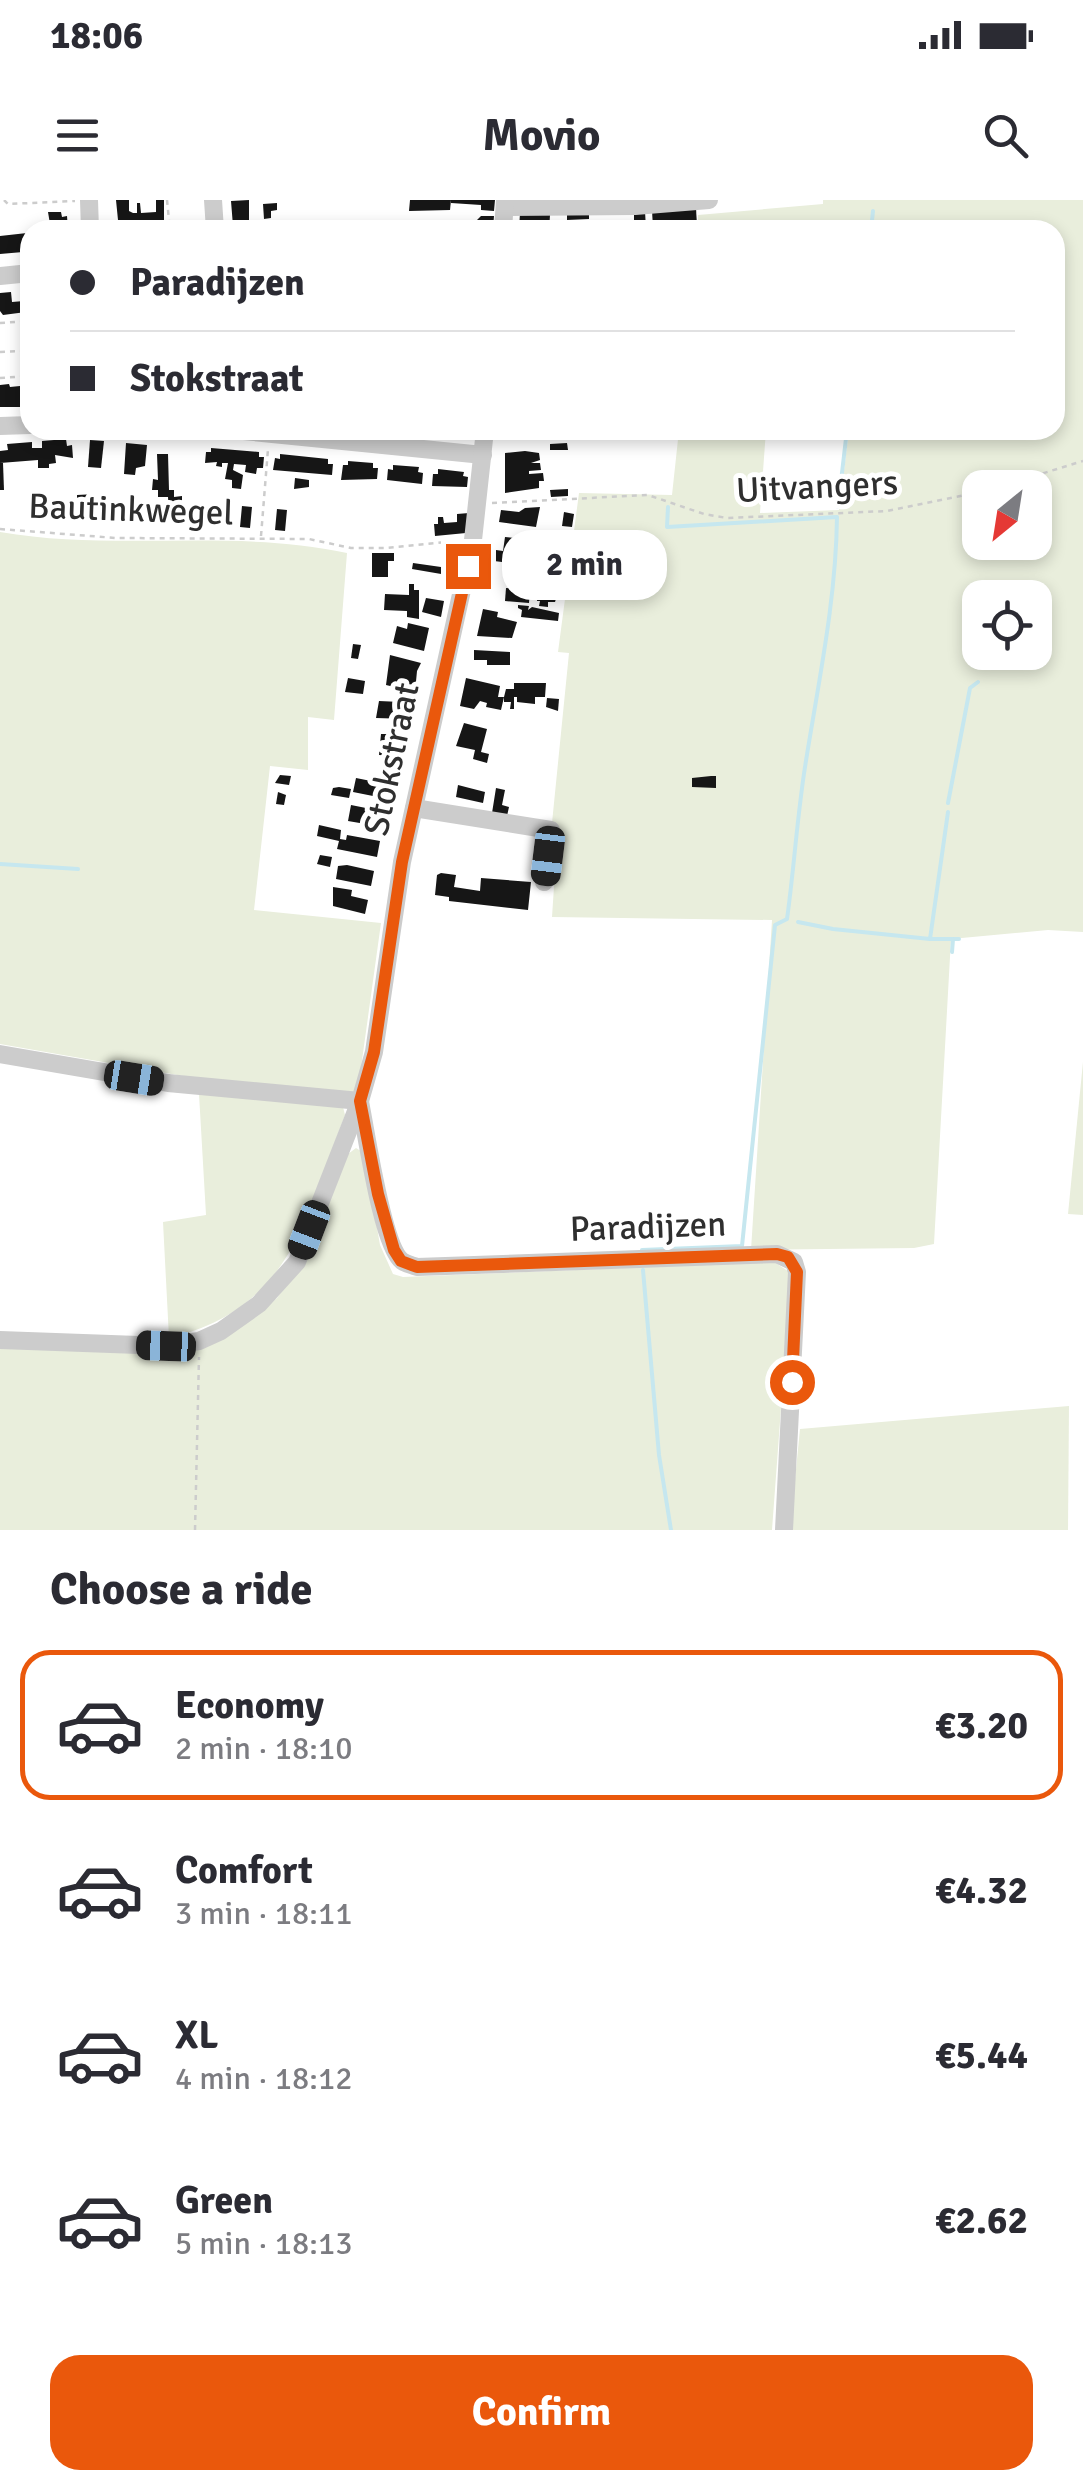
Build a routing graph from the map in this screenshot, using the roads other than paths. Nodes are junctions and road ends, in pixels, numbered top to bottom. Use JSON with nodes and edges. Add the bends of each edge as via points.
{"nodes":[{"id":1,"x":709,"y":200,"type":"edge"},
{"id":2,"x":505,"y":204,"type":"edge"},
{"id":3,"x":331,"y":440,"type":"edge"},
{"id":4,"x":484,"y":440,"type":"edge"},
{"id":5,"x":483,"y":455,"type":"junction"},
{"id":6,"x":414,"y":808,"type":"junction"},
{"id":7,"x":544,"y":882,"type":"dead end"},
{"id":8,"x":0,"y":1054,"type":"edge"},
{"id":9,"x":360,"y":1101,"type":"junction"},
{"id":10,"x":0,"y":1340,"type":"edge"},
{"id":11,"x":784,"y":1530,"type":"edge"}],
"edges":[{"from":1,"to":2,"type":"street"},
{"from":3,"to":5,"type":"street"},
{"from":4,"to":5,"type":"street","name":"Stokstraat"},
{"from":5,"to":6,"type":"street","name":"Stokstraat","via":[[474,540]]},
{"from":6,"to":7,"type":"street","via":[[551,830]]},
{"from":6,"to":9,"type":"street","name":"Stokstraat"},
{"from":8,"to":9,"type":"street","via":[[168,1083]]},
{"from":9,"to":10,"type":"street","name":"Stokstraat","via":[[297,1262],[259,1304],[221,1331],[166,1346]]},
{"from":9,"to":11,"type":"street","name":"Paradijzen","via":[[394,1250],[417,1267],[777,1254],[794,1262]]}]}
